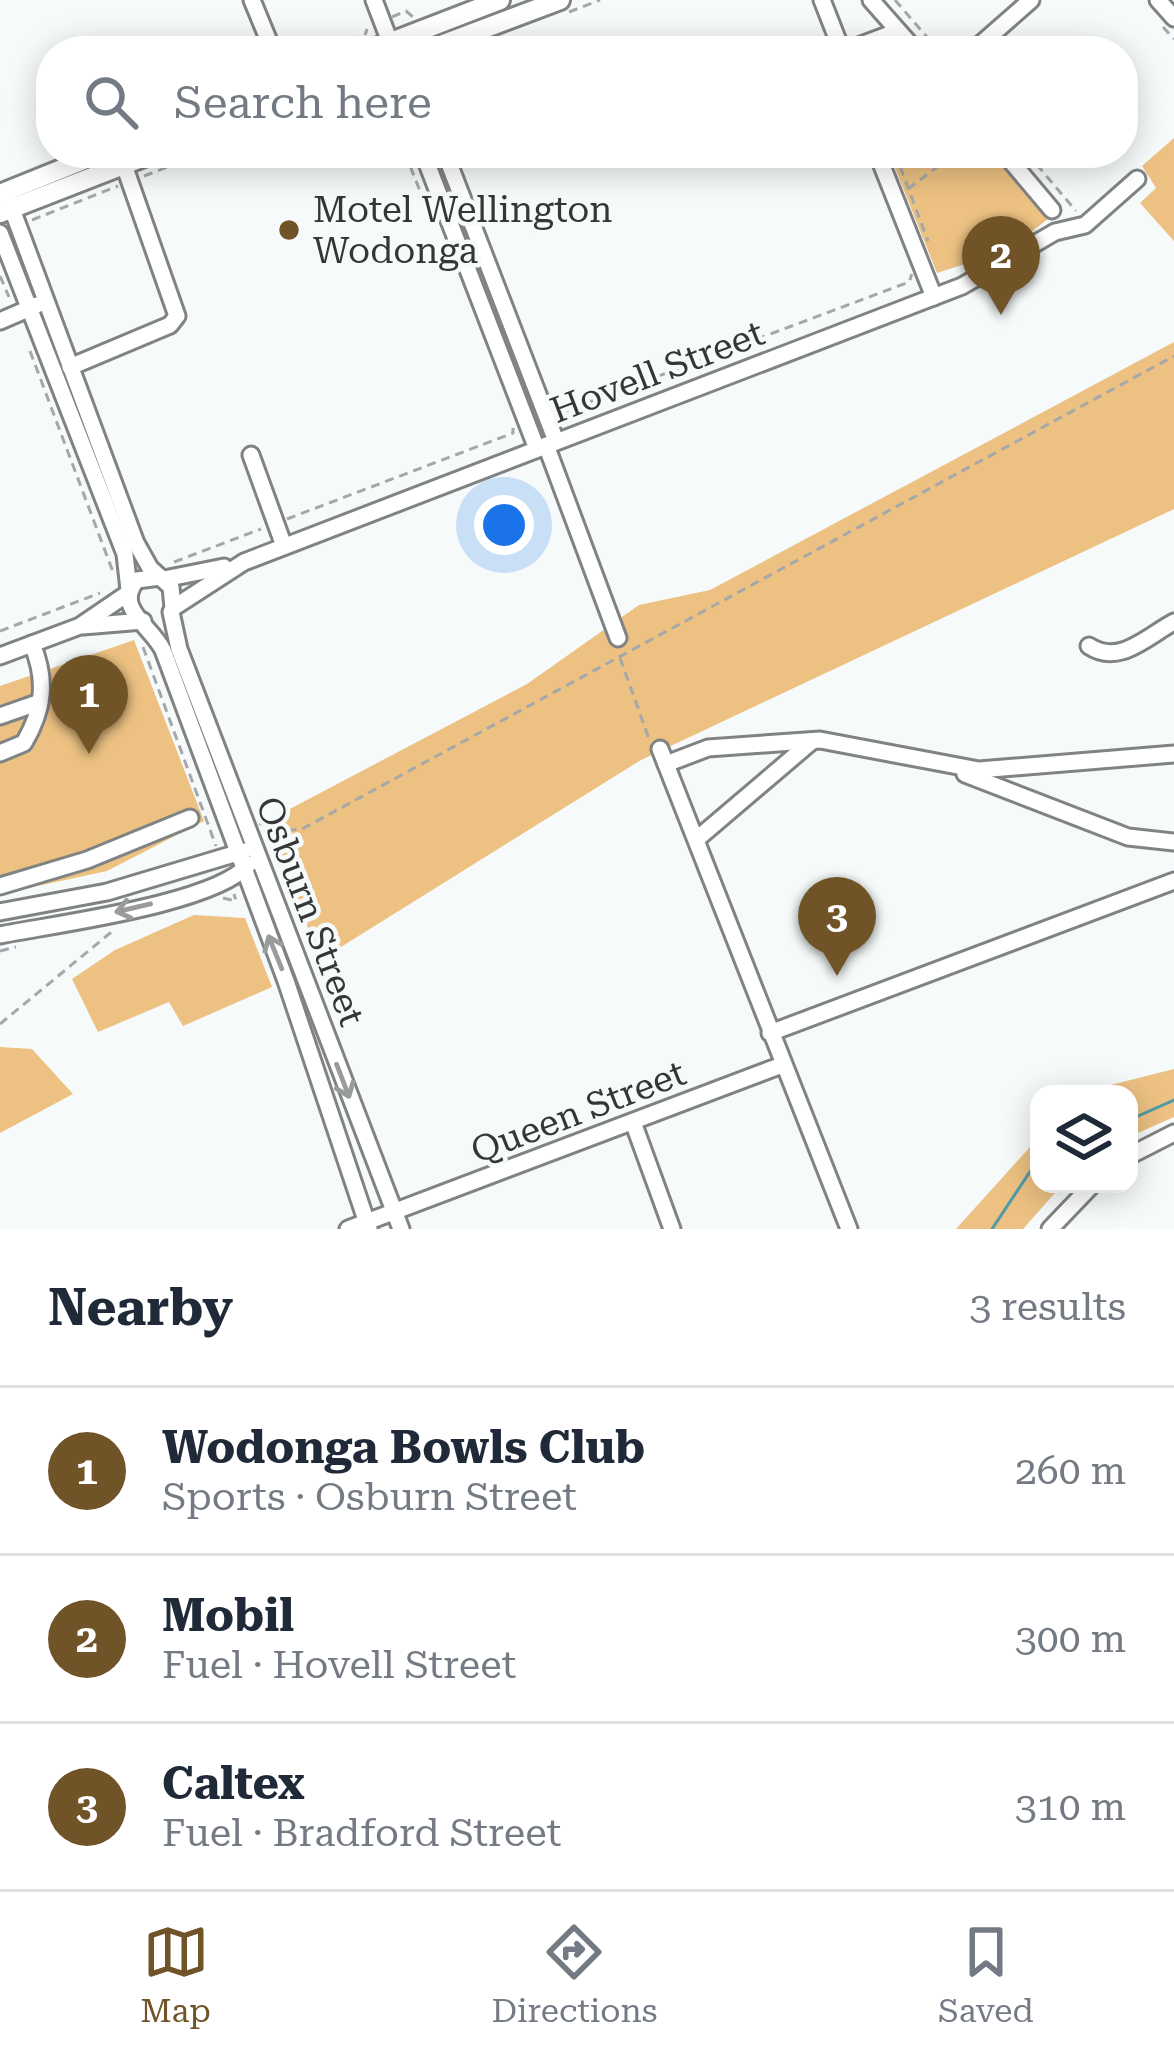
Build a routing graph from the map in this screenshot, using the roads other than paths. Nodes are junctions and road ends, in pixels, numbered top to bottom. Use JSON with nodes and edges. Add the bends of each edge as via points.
{"nodes":[{"id":1,"x":252,"y":0,"type":"edge"},
{"id":2,"x":374,"y":0,"type":"edge"},
{"id":3,"x":500,"y":0,"type":"edge"},
{"id":4,"x":560,"y":0,"type":"edge"},
{"id":5,"x":822,"y":0,"type":"edge"},
{"id":6,"x":872,"y":0,"type":"edge"},
{"id":7,"x":1030,"y":0,"type":"edge"},
{"id":8,"x":1158,"y":0,"type":"edge"},
{"id":9,"x":1174,"y":18,"type":"edge"},
{"id":10,"x":898,"y":31,"type":"junction"},
{"id":11,"x":267,"y":36,"type":"edge"},
{"id":12,"x":388,"y":36,"type":"edge"},
{"id":13,"x":420,"y":36,"type":"edge"},
{"id":14,"x":465,"y":36,"type":"edge"},
{"id":15,"x":838,"y":36,"type":"edge"},
{"id":16,"x":884,"y":36,"type":"edge"},
{"id":17,"x":902,"y":36,"type":"edge"},
{"id":18,"x":990,"y":36,"type":"edge"},
{"id":19,"x":70,"y":168,"type":"edge"},
{"id":20,"x":133,"y":168,"type":"edge"},
{"id":21,"x":429,"y":168,"type":"edge"},
{"id":22,"x":451,"y":168,"type":"edge"},
{"id":23,"x":883,"y":168,"type":"edge"},
{"id":24,"x":1017,"y":168,"type":"edge"},
{"id":25,"x":126,"y":173,"type":"junction"},
{"id":26,"x":1138,"y":179,"type":"dead end"},
{"id":27,"x":4,"y":201,"type":"edge"},
{"id":28,"x":1052,"y":210,"type":"dead end"},
{"id":29,"x":471,"y":220,"type":"junction"},
{"id":30,"x":452,"y":228,"type":"junction"},
{"id":31,"x":0,"y":233,"type":"edge"},
{"id":32,"x":934,"y":297,"type":"junction"},
{"id":33,"x":15,"y":314,"type":"edge"},
{"id":34,"x":511,"y":325,"type":"junction"},
{"id":35,"x":492,"y":334,"type":"junction"},
{"id":36,"x":523,"y":356,"type":"junction"},
{"id":37,"x":504,"y":365,"type":"junction"},
{"id":38,"x":70,"y":368,"type":"junction"},
{"id":39,"x":546,"y":445,"type":"junction"},
{"id":40,"x":251,"y":455,"type":"dead end"},
{"id":41,"x":284,"y":546,"type":"junction"},
{"id":42,"x":244,"y":562,"type":"junction"},
{"id":43,"x":162,"y":578,"type":"junction"},
{"id":44,"x":120,"y":588,"type":"junction"},
{"id":45,"x":172,"y":610,"type":"junction"},
{"id":46,"x":1174,"y":622,"type":"edge"},
{"id":47,"x":80,"y":626,"type":"junction"},
{"id":48,"x":143,"y":627,"type":"junction"},
{"id":49,"x":32,"y":644,"type":"junction"},
{"id":50,"x":1089,"y":646,"type":"dead end"},
{"id":51,"x":619,"y":647,"type":"road end"},
{"id":52,"x":0,"y":656,"type":"edge"},
{"id":53,"x":40,"y":702,"type":"junction"},
{"id":54,"x":0,"y":716,"type":"edge"},
{"id":55,"x":820,"y":740,"type":"junction"},
{"id":56,"x":0,"y":753,"type":"edge"},
{"id":57,"x":1174,"y":754,"type":"edge"},
{"id":58,"x":945,"y":766,"type":"junction"},
{"id":59,"x":190,"y":818,"type":"dead end"},
{"id":60,"x":697,"y":839,"type":"junction"},
{"id":61,"x":1174,"y":842,"type":"edge"},
{"id":62,"x":236,"y":850,"type":"junction"},
{"id":63,"x":259,"y":853,"type":"junction"},
{"id":64,"x":243,"y":871,"type":"junction"},
{"id":65,"x":1174,"y":880,"type":"edge"},
{"id":66,"x":0,"y":886,"type":"edge"},
{"id":67,"x":1,"y":909,"type":"edge"},
{"id":68,"x":0,"y":935,"type":"edge"},
{"id":69,"x":770,"y":1033,"type":"junction"},
{"id":70,"x":782,"y":1065,"type":"junction"},
{"id":71,"x":632,"y":1122,"type":"junction"},
{"id":72,"x":1174,"y":1133,"type":"edge"},
{"id":73,"x":1138,"y":1151,"type":"edge"},
{"id":74,"x":1084,"y":1193,"type":"edge"},
{"id":75,"x":398,"y":1221,"type":"edge"},
{"id":76,"x":368,"y":1225,"type":"edge"},
{"id":77,"x":348,"y":1229,"type":"edge"},
{"id":78,"x":672,"y":1229,"type":"edge"},
{"id":79,"x":849,"y":1229,"type":"edge"},
{"id":80,"x":1050,"y":1229,"type":"edge"}],
"edges":[{"from":1,"to":11,"type":"street"},
{"from":2,"to":12,"type":"street"},
{"from":3,"to":13,"type":"main road"},
{"from":4,"to":14,"type":"main road"},
{"from":5,"to":15,"type":"street"},
{"from":6,"to":10,"type":"street"},
{"from":7,"to":18,"type":"street"},
{"from":8,"to":9,"type":"street"},
{"from":10,"to":16,"type":"street"},
{"from":10,"to":17,"type":"street"},
{"from":19,"to":27,"type":"main road"},
{"from":20,"to":25,"type":"main road"},
{"from":21,"to":30,"type":"street"},
{"from":22,"to":29,"type":"street"},
{"from":23,"to":32,"type":"street"},
{"from":24,"to":28,"type":"street"},
{"from":25,"to":27,"type":"main road"},
{"from":25,"to":38,"type":"street","via":[[177,316]]},
{"from":26,"to":32,"type":"street","name":"Hovell Street","via":[[1083,226],[1055,232]]},
{"from":27,"to":33,"type":"street","via":[[18,230]]},
{"from":29,"to":30,"type":"street"},
{"from":29,"to":34,"type":"street"},
{"from":30,"to":35,"type":"street"},
{"from":31,"to":33,"type":"street"},
{"from":32,"to":39,"type":"street","name":"Hovell Street"},
{"from":33,"to":38,"type":"street"},
{"from":33,"to":44,"type":"street","via":[[125,554]]},
{"from":34,"to":35,"type":"street"},
{"from":34,"to":36,"type":"street"},
{"from":35,"to":37,"type":"street"},
{"from":36,"to":37,"type":"street"},
{"from":36,"to":39,"type":"street"},
{"from":37,"to":39,"type":"street"},
{"from":38,"to":43,"type":"street","via":[[136,543]]},
{"from":39,"to":41,"type":"street","name":"Hovell Street"},
{"from":39,"to":51,"type":"street"},
{"from":40,"to":41,"type":"street"},
{"from":41,"to":42,"type":"street","name":"Hovell Street"},
{"from":42,"to":43,"type":"street","name":"Hovell Street"},
{"from":42,"to":45,"type":"street","name":"Hovell Street"},
{"from":43,"to":44,"type":"street"},
{"from":43,"to":45,"type":"street","via":[[174,594]]},
{"from":44,"to":47,"type":"street"},
{"from":44,"to":48,"type":"street"},
{"from":45,"to":48,"type":"street"},
{"from":45,"to":63,"type":"street","name":"Osburn Street","via":[[178,650]]},
{"from":46,"to":50,"type":"street","via":[[1116,654]]},
{"from":47,"to":48,"type":"street"},
{"from":47,"to":49,"type":"street"},
{"from":48,"to":62,"type":"street","name":"Osburn Street","via":[[164,650]]},
{"from":49,"to":52,"type":"street"},
{"from":49,"to":53,"type":"street","via":[[45,680]]},
{"from":53,"to":54,"type":"street"},
{"from":53,"to":56,"type":"street","via":[[24,743]]},
{"from":55,"to":58,"type":"street"},
{"from":55,"to":60,"type":"street","via":[[794,753]]},
{"from":55,"to":60,"type":"street","via":[[663,756]]},
{"from":57,"to":58,"type":"street"},
{"from":58,"to":61,"type":"street","via":[[1128,837]]},
{"from":59,"to":66,"type":"street"},
{"from":60,"to":69,"type":"street"},
{"from":62,"to":63,"type":"street"},
{"from":62,"to":64,"type":"street","name":"Osburn Street"},
{"from":62,"to":67,"type":"street","via":[[107,892]]},
{"from":63,"to":64,"type":"street"},
{"from":63,"to":75,"type":"street","name":"Osburn Street","one_way":true},
{"from":64,"to":68,"type":"street","one_way":true,"via":[[172,898]]},
{"from":76,"to":64,"type":"street","name":"Osburn Street","one_way":true},
{"from":65,"to":69,"type":"street"},
{"from":69,"to":70,"type":"street"},
{"from":70,"to":71,"type":"street","name":"Queen Street"},
{"from":70,"to":79,"type":"street"},
{"from":71,"to":75,"type":"street","name":"Queen Street"},
{"from":71,"to":78,"type":"street"},
{"from":72,"to":73,"type":"street"},
{"from":74,"to":80,"type":"street"},
{"from":75,"to":76,"type":"street","name":"Queen Street"},
{"from":76,"to":77,"type":"street"}]}
